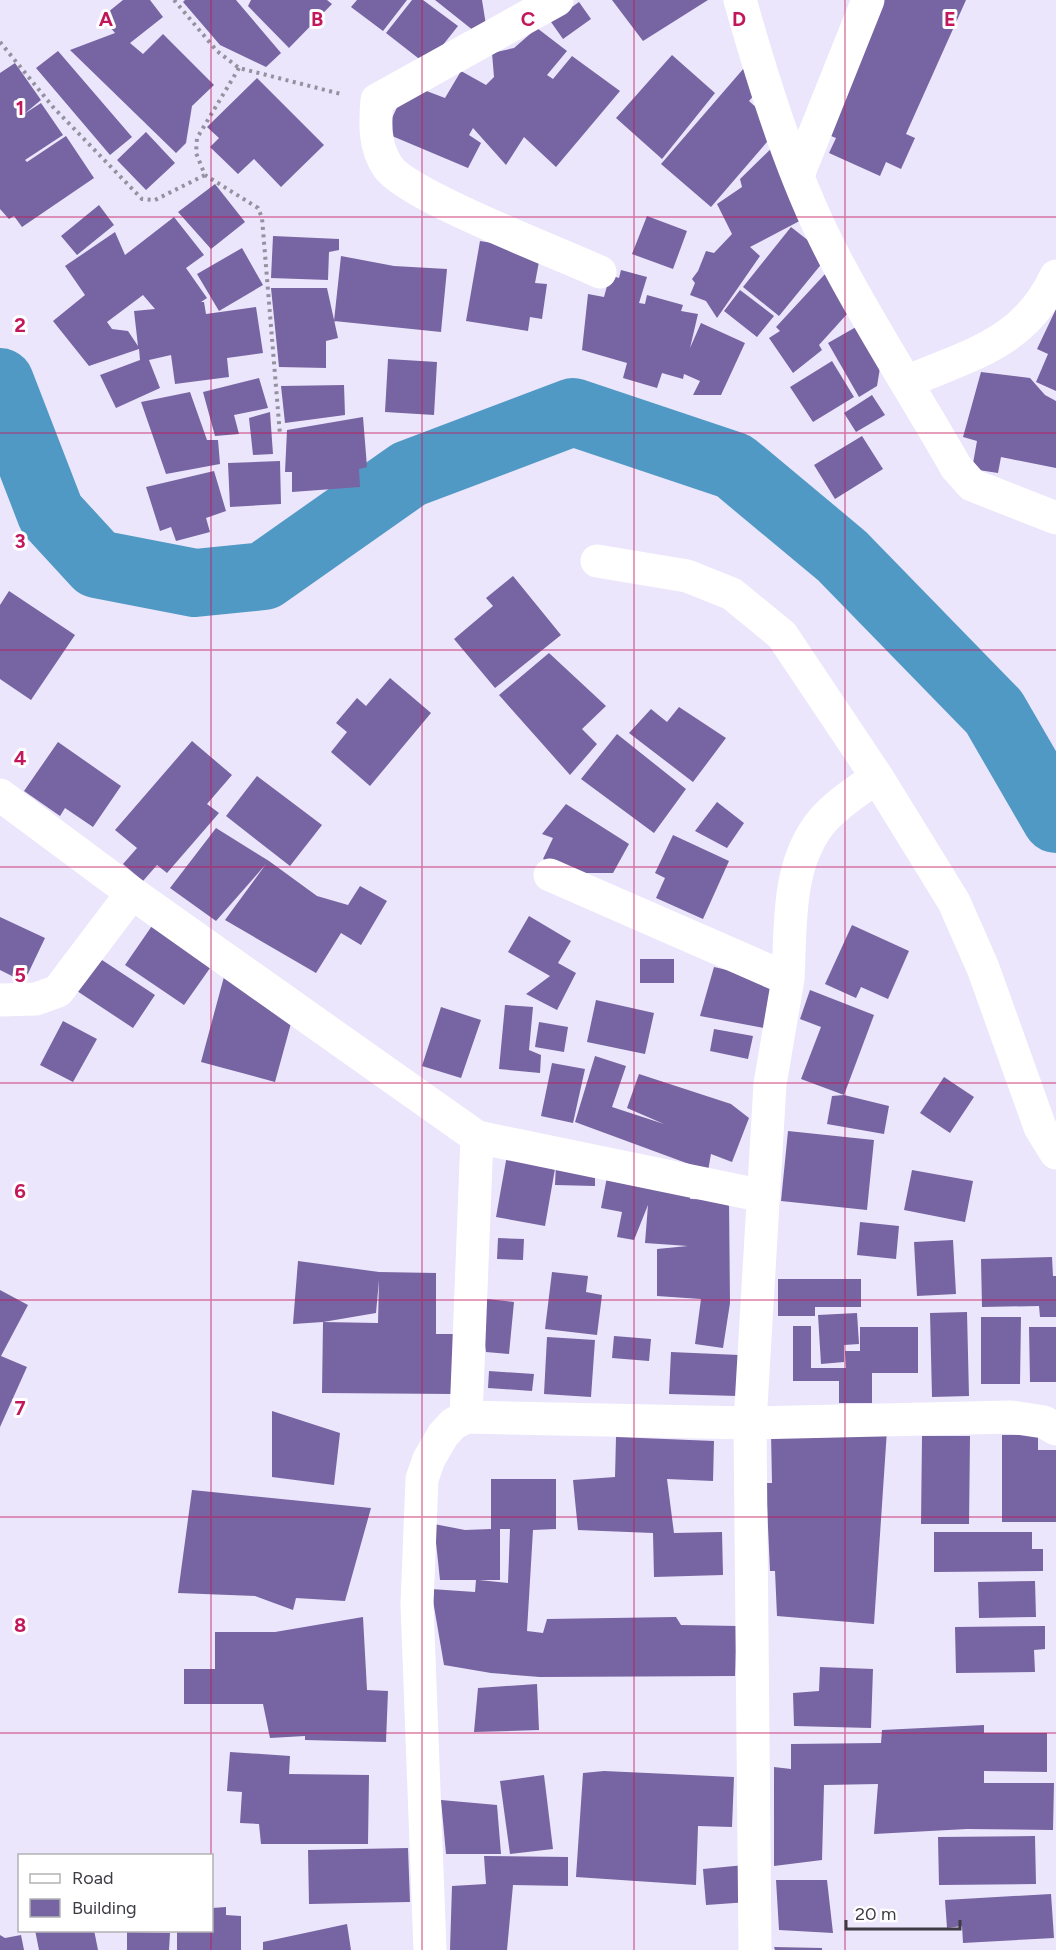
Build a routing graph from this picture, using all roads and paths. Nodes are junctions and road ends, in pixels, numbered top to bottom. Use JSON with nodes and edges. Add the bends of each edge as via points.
{"nodes":[{"id":1,"x":174,"y":0,"type":"edge"},
{"id":2,"x":557,"y":0,"type":"edge"},
{"id":3,"x":740,"y":0,"type":"edge"},
{"id":4,"x":868,"y":0,"type":"edge"},
{"id":5,"x":0,"y":42,"type":"edge"},
{"id":6,"x":239,"y":68,"type":"junction"},
{"id":7,"x":377,"y":100,"type":"junction"},
{"id":8,"x":205,"y":175,"type":"junction"},
{"id":9,"x":798,"y":175,"type":"junction"},
{"id":10,"x":600,"y":272,"type":"dead end"},
{"id":11,"x":1056,"y":276,"type":"edge"},
{"id":12,"x":907,"y":381,"type":"junction"},
{"id":13,"x":280,"y":435,"type":"dead end"},
{"id":14,"x":1056,"y":518,"type":"edge"},
{"id":15,"x":597,"y":561,"type":"dead end"},
{"id":16,"x":877,"y":777,"type":"junction"},
{"id":17,"x":0,"y":795,"type":"edge"},
{"id":18,"x":550,"y":875,"type":"dead end"},
{"id":19,"x":132,"y":893,"type":"junction"},
{"id":20,"x":788,"y":979,"type":"junction"},
{"id":21,"x":0,"y":1000,"type":"edge"},
{"id":22,"x":477,"y":1137,"type":"junction"},
{"id":23,"x":1056,"y":1153,"type":"edge"},
{"id":24,"x":764,"y":1196,"type":"junction"},
{"id":25,"x":466,"y":1417,"type":"junction"},
{"id":26,"x":750,"y":1423,"type":"junction"},
{"id":27,"x":1056,"y":1429,"type":"edge"},
{"id":28,"x":430,"y":1950,"type":"edge"},
{"id":29,"x":755,"y":1950,"type":"edge"}],
"edges":[{"from":1,"to":6,"type":"path","via":[[217,51]]},
{"from":2,"to":7,"type":"street"},
{"from":3,"to":9,"type":"street"},
{"from":4,"to":9,"type":"street"},
{"from":5,"to":8,"type":"path","via":[[53,107],[142,199],[155,201]]},
{"from":6,"to":7,"type":"path"},
{"from":6,"to":8,"type":"path","via":[[197,138],[196,153]]},
{"from":7,"to":10,"type":"street","via":[[377,142],[388,167],[399,178]]},
{"from":8,"to":13,"type":"path","via":[[258,208],[262,218]]},
{"from":9,"to":12,"type":"street","via":[[838,264]]},
{"from":11,"to":12,"type":"street","via":[[1027,322],[1007,338]]},
{"from":12,"to":14,"type":"street","via":[[956,467],[972,485]]},
{"from":15,"to":16,"type":"street","via":[[687,576],[732,594],[782,635]]},
{"from":16,"to":20,"type":"street","via":[[823,820],[806,846],[795,875]]},
{"from":16,"to":23,"type":"street","via":[[954,902],[983,968],[1040,1127]]},
{"from":17,"to":19,"type":"street"},
{"from":18,"to":20,"type":"street"},
{"from":19,"to":21,"type":"street","via":[[58,991],[36,999]]},
{"from":19,"to":22,"type":"street"},
{"from":20,"to":24,"type":"street","via":[[770,1084]]},
{"from":22,"to":24,"type":"street"},
{"from":22,"to":25,"type":"street"},
{"from":24,"to":26,"type":"street"},
{"from":25,"to":26,"type":"street"},
{"from":25,"to":28,"type":"street","via":[[443,1435],[422,1479],[417,1604]]},
{"from":26,"to":27,"type":"street","via":[[1011,1417],[1044,1422]]},
{"from":26,"to":29,"type":"street"}]}
